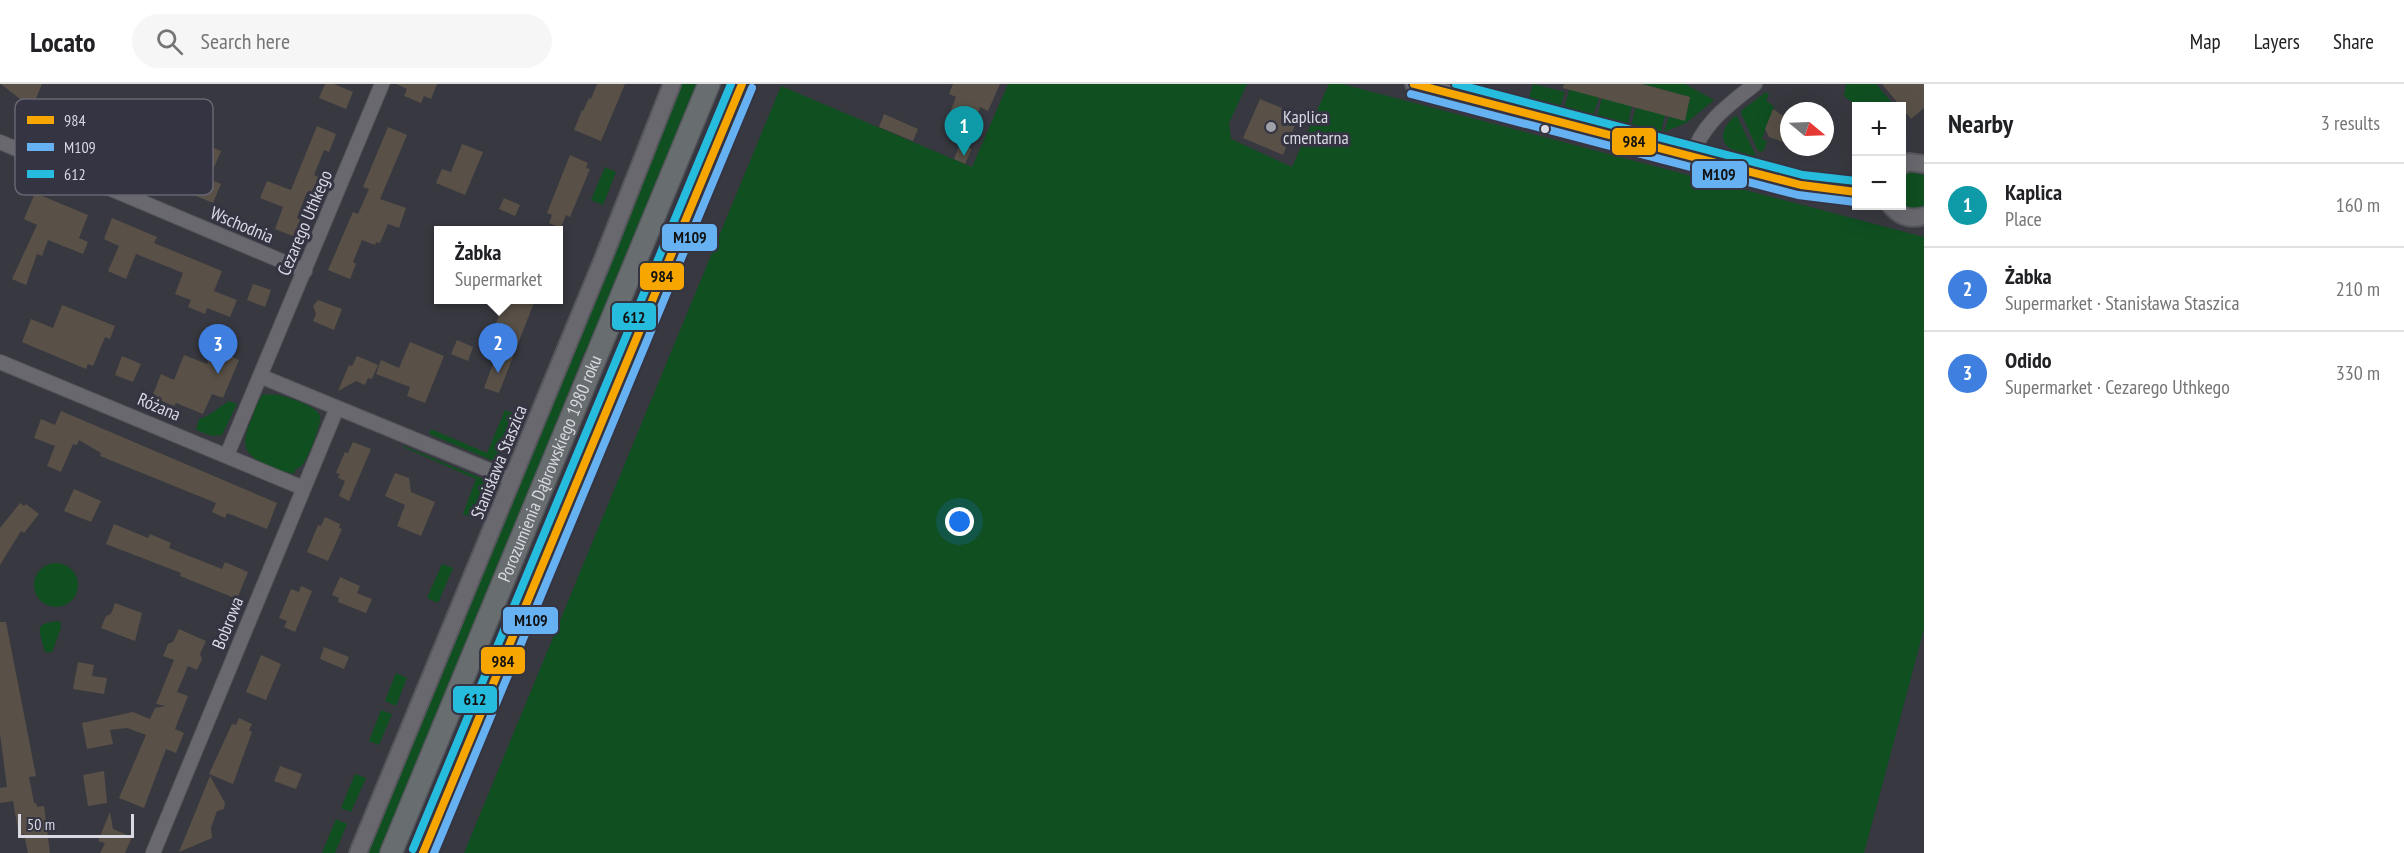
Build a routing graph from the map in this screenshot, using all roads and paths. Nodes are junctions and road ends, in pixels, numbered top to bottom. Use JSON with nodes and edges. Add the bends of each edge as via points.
{"nodes":[{"id":1,"x":382,"y":84,"type":"edge"},
{"id":2,"x":672,"y":84,"type":"edge"},
{"id":3,"x":709,"y":84,"type":"edge"},
{"id":4,"x":742,"y":84,"type":"edge"},
{"id":5,"x":1414,"y":84,"type":"edge"},
{"id":6,"x":1755,"y":84,"type":"edge"},
{"id":7,"x":0,"y":142,"type":"edge"},
{"id":8,"x":15,"y":148,"type":"edge"},
{"id":9,"x":1692,"y":156,"type":"junction"},
{"id":10,"x":1906,"y":163,"type":"edge"},
{"id":11,"x":1923,"y":163,"type":"edge"},
{"id":12,"x":1852,"y":192,"type":"edge"},
{"id":13,"x":125,"y":195,"type":"edge"},
{"id":14,"x":1895,"y":210,"type":"edge"},
{"id":15,"x":1924,"y":216,"type":"edge"},
{"id":16,"x":305,"y":271,"type":"junction"},
{"id":17,"x":0,"y":362,"type":"edge"},
{"id":18,"x":260,"y":376,"type":"junction"},
{"id":19,"x":337,"y":408,"type":"junction"},
{"id":20,"x":227,"y":455,"type":"junction"},
{"id":21,"x":513,"y":480,"type":"junction"},
{"id":22,"x":303,"y":488,"type":"junction"},
{"id":23,"x":153,"y":853,"type":"edge"},
{"id":24,"x":358,"y":853,"type":"edge"},
{"id":25,"x":390,"y":853,"type":"edge"},
{"id":26,"x":423,"y":853,"type":"edge"}],
"edges":[{"from":1,"to":16,"type":"street","name":"Cezarego Uthkego"},
{"from":2,"to":21,"type":"street","name":"Stanisława Staszica"},
{"from":3,"to":25,"type":"main road","name":"Porozumienia Dąbrowskiego 1980 roku"},
{"from":4,"to":26,"type":"main road","name":"Porozumienia Dąbrowskiego 1980 roku"},
{"from":5,"to":9,"type":"street"},
{"from":6,"to":9,"type":"street","via":[[1709,124]]},
{"from":7,"to":8,"type":"street","name":"Wschodnia"},
{"from":9,"to":12,"type":"street","via":[[1815,188]]},
{"from":10,"to":11,"type":"street"},
{"from":13,"to":16,"type":"street","name":"Wschodnia"},
{"from":14,"to":15,"type":"street","via":[[1911,218]]},
{"from":16,"to":18,"type":"street","name":"Cezarego Uthkego"},
{"from":17,"to":20,"type":"street","name":"Różana"},
{"from":18,"to":19,"type":"street"},
{"from":18,"to":20,"type":"street","name":"Cezarego Uthkego"},
{"from":19,"to":21,"type":"street"},
{"from":19,"to":22,"type":"street","name":"Bobrowa"},
{"from":20,"to":22,"type":"street","name":"Różana"},
{"from":21,"to":24,"type":"street","name":"Stanisława Staszica"},
{"from":22,"to":23,"type":"street","name":"Bobrowa"}]}
